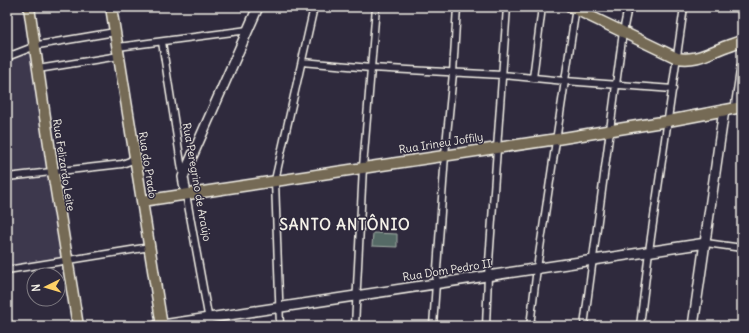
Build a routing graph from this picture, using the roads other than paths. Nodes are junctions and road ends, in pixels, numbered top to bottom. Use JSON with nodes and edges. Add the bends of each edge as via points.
{"nodes":[{"id":1,"x":29,"y":7,"type":"edge"},
{"id":2,"x":111,"y":7,"type":"edge"},
{"id":3,"x":258,"y":7,"type":"edge"},
{"id":4,"x":314,"y":7,"type":"edge"},
{"id":5,"x":376,"y":7,"type":"edge"},
{"id":6,"x":457,"y":7,"type":"edge"},
{"id":7,"x":507,"y":7,"type":"edge"},
{"id":8,"x":542,"y":7,"type":"edge"},
{"id":9,"x":628,"y":7,"type":"edge"},
{"id":10,"x":684,"y":7,"type":"edge"},
{"id":11,"x":574,"y":8,"type":"edge"},
{"id":12,"x":248,"y":30,"type":"junction"},
{"id":13,"x":115,"y":32,"type":"junction"},
{"id":14,"x":623,"y":32,"type":"junction"},
{"id":15,"x":162,"y":42,"type":"junction"},
{"id":16,"x":741,"y":42,"type":"edge"},
{"id":17,"x":35,"y":46,"type":"junction"},
{"id":18,"x":118,"y":52,"type":"junction"},
{"id":19,"x":7,"y":57,"type":"edge"},
{"id":20,"x":677,"y":58,"type":"junction"},
{"id":21,"x":302,"y":62,"type":"junction"},
{"id":22,"x":742,"y":67,"type":"edge"},
{"id":23,"x":371,"y":68,"type":"junction"},
{"id":24,"x":38,"y":69,"type":"junction"},
{"id":25,"x":454,"y":73,"type":"junction"},
{"id":26,"x":502,"y":75,"type":"junction"},
{"id":27,"x":533,"y":78,"type":"junction"},
{"id":28,"x":565,"y":81,"type":"junction"},
{"id":29,"x":616,"y":85,"type":"junction"},
{"id":30,"x":673,"y":89,"type":"junction"},
{"id":31,"x":739,"y":107,"type":"edge"},
{"id":32,"x":724,"y":110,"type":"junction"},
{"id":33,"x":668,"y":121,"type":"junction"},
{"id":34,"x":610,"y":130,"type":"junction"},
{"id":35,"x":556,"y":139,"type":"junction"},
{"id":36,"x":497,"y":147,"type":"junction"},
{"id":37,"x":445,"y":155,"type":"junction"},
{"id":38,"x":135,"y":156,"type":"junction"},
{"id":39,"x":364,"y":167,"type":"junction"},
{"id":40,"x":53,"y":172,"type":"junction"},
{"id":41,"x":183,"y":177,"type":"junction"},
{"id":42,"x":7,"y":178,"type":"edge"},
{"id":43,"x":275,"y":180,"type":"junction"},
{"id":44,"x":186,"y":194,"type":"junction"},
{"id":45,"x":142,"y":201,"type":"junction"},
{"id":46,"x":706,"y":243,"type":"junction"},
{"id":47,"x":150,"y":248,"type":"junction"},
{"id":48,"x":742,"y":248,"type":"edge"},
{"id":49,"x":650,"y":251,"type":"junction"},
{"id":50,"x":593,"y":260,"type":"junction"},
{"id":51,"x":67,"y":261,"type":"junction"},
{"id":52,"x":537,"y":268,"type":"junction"},
{"id":53,"x":7,"y":270,"type":"edge"},
{"id":54,"x":488,"y":276,"type":"junction"},
{"id":55,"x":436,"y":284,"type":"junction"},
{"id":56,"x":356,"y":296,"type":"junction"},
{"id":57,"x":279,"y":307,"type":"junction"},
{"id":58,"x":7,"y":320,"type":"edge"},
{"id":59,"x":209,"y":322,"type":"edge"},
{"id":60,"x":8,"y":326,"type":"edge"},
{"id":61,"x":78,"y":326,"type":"edge"},
{"id":62,"x":160,"y":326,"type":"edge"},
{"id":63,"x":280,"y":326,"type":"edge"},
{"id":64,"x":355,"y":326,"type":"edge"},
{"id":65,"x":433,"y":326,"type":"edge"},
{"id":66,"x":486,"y":326,"type":"edge"},
{"id":67,"x":530,"y":326,"type":"edge"},
{"id":68,"x":584,"y":326,"type":"edge"},
{"id":69,"x":640,"y":326,"type":"edge"},
{"id":70,"x":694,"y":326,"type":"edge"}],
"edges":[{"from":1,"to":17,"type":"main road","name":"Rua Felizardo Leite"},
{"from":2,"to":13,"type":"main road","name":"Rua do Prado"},
{"from":3,"to":12,"type":"street"},
{"from":4,"to":21,"type":"street"},
{"from":5,"to":23,"type":"street"},
{"from":6,"to":25,"type":"street"},
{"from":7,"to":26,"type":"street"},
{"from":8,"to":27,"type":"street"},
{"from":9,"to":14,"type":"street"},
{"from":10,"to":20,"type":"street"},
{"from":11,"to":14,"type":"main road"},
{"from":11,"to":28,"type":"street"},
{"from":12,"to":15,"type":"street"},
{"from":12,"to":41,"type":"street"},
{"from":13,"to":17,"type":"street"},
{"from":13,"to":18,"type":"main road","name":"Rua do Prado"},
{"from":14,"to":20,"type":"main road"},
{"from":14,"to":29,"type":"street"},
{"from":15,"to":18,"type":"street"},
{"from":15,"to":41,"type":"street","name":"Rua Peregrino de Araújo"},
{"from":16,"to":20,"type":"main road","via":[[700,57]]},
{"from":17,"to":19,"type":"street"},
{"from":17,"to":24,"type":"main road","name":"Rua Felizardo Leite"},
{"from":18,"to":24,"type":"street"},
{"from":18,"to":38,"type":"main road","name":"Rua do Prado"},
{"from":20,"to":30,"type":"street"},
{"from":21,"to":23,"type":"street"},
{"from":21,"to":43,"type":"street"},
{"from":22,"to":31,"type":"street"},
{"from":23,"to":25,"type":"street"},
{"from":23,"to":39,"type":"street"},
{"from":24,"to":40,"type":"main road","name":"Rua Felizardo Leite"},
{"from":25,"to":26,"type":"street"},
{"from":25,"to":37,"type":"street"},
{"from":26,"to":27,"type":"street"},
{"from":26,"to":36,"type":"street"},
{"from":27,"to":28,"type":"street"},
{"from":28,"to":29,"type":"street"},
{"from":28,"to":35,"type":"street"},
{"from":29,"to":30,"type":"street"},
{"from":29,"to":34,"type":"street"},
{"from":30,"to":33,"type":"street"},
{"from":31,"to":32,"type":"main road","name":"Rua Irineu Joffily"},
{"from":32,"to":33,"type":"main road","name":"Rua Irineu Joffily"},
{"from":32,"to":46,"type":"street"},
{"from":33,"to":34,"type":"main road","name":"Rua Irineu Joffily"},
{"from":33,"to":49,"type":"street"},
{"from":34,"to":35,"type":"main road","name":"Rua Irineu Joffily"},
{"from":34,"to":50,"type":"street"},
{"from":35,"to":36,"type":"main road","name":"Rua Irineu Joffily"},
{"from":35,"to":52,"type":"street"},
{"from":36,"to":37,"type":"main road","name":"Rua Irineu Joffily"},
{"from":36,"to":54,"type":"street"},
{"from":37,"to":39,"type":"main road","name":"Rua Irineu Joffily"},
{"from":37,"to":55,"type":"street"},
{"from":38,"to":40,"type":"street","via":[[122,164]]},
{"from":38,"to":45,"type":"main road","name":"Rua do Prado"},
{"from":39,"to":43,"type":"main road","name":"Rua Irineu Joffily"},
{"from":39,"to":56,"type":"street"},
{"from":40,"to":42,"type":"street"},
{"from":40,"to":51,"type":"main road","name":"Rua Felizardo Leite"},
{"from":41,"to":44,"type":"street","name":"Rua Peregrino de Araújo"},
{"from":43,"to":44,"type":"main road","name":"Rua Irineu Joffily"},
{"from":43,"to":57,"type":"street"},
{"from":44,"to":45,"type":"main road","name":"Rua Irineu Joffily"},
{"from":44,"to":59,"type":"street","name":"Rua Peregrino de Araújo"},
{"from":45,"to":47,"type":"main road","name":"Rua do Prado"},
{"from":46,"to":48,"type":"street","name":"Rua Dom Pedro II"},
{"from":46,"to":49,"type":"street","name":"Rua Dom Pedro II"},
{"from":46,"to":70,"type":"street"},
{"from":47,"to":51,"type":"street"},
{"from":47,"to":62,"type":"main road","name":"Rua do Prado"},
{"from":49,"to":50,"type":"street","name":"Rua Dom Pedro II"},
{"from":49,"to":69,"type":"street"},
{"from":50,"to":52,"type":"street","name":"Rua Dom Pedro II"},
{"from":50,"to":68,"type":"street"},
{"from":51,"to":53,"type":"street"},
{"from":51,"to":61,"type":"main road","name":"Rua Felizardo Leite"},
{"from":52,"to":54,"type":"street","name":"Rua Dom Pedro II"},
{"from":52,"to":67,"type":"street"},
{"from":54,"to":55,"type":"street","name":"Rua Dom Pedro II"},
{"from":54,"to":66,"type":"street"},
{"from":55,"to":56,"type":"street","name":"Rua Dom Pedro II"},
{"from":55,"to":65,"type":"street"},
{"from":56,"to":57,"type":"street","name":"Rua Dom Pedro II"},
{"from":56,"to":64,"type":"street"},
{"from":57,"to":59,"type":"street","name":"Rua Dom Pedro II"},
{"from":57,"to":63,"type":"street"},
{"from":58,"to":60,"type":"street"},
{"from":59,"to":62,"type":"street","name":"Rua Dom Pedro II"}]}
